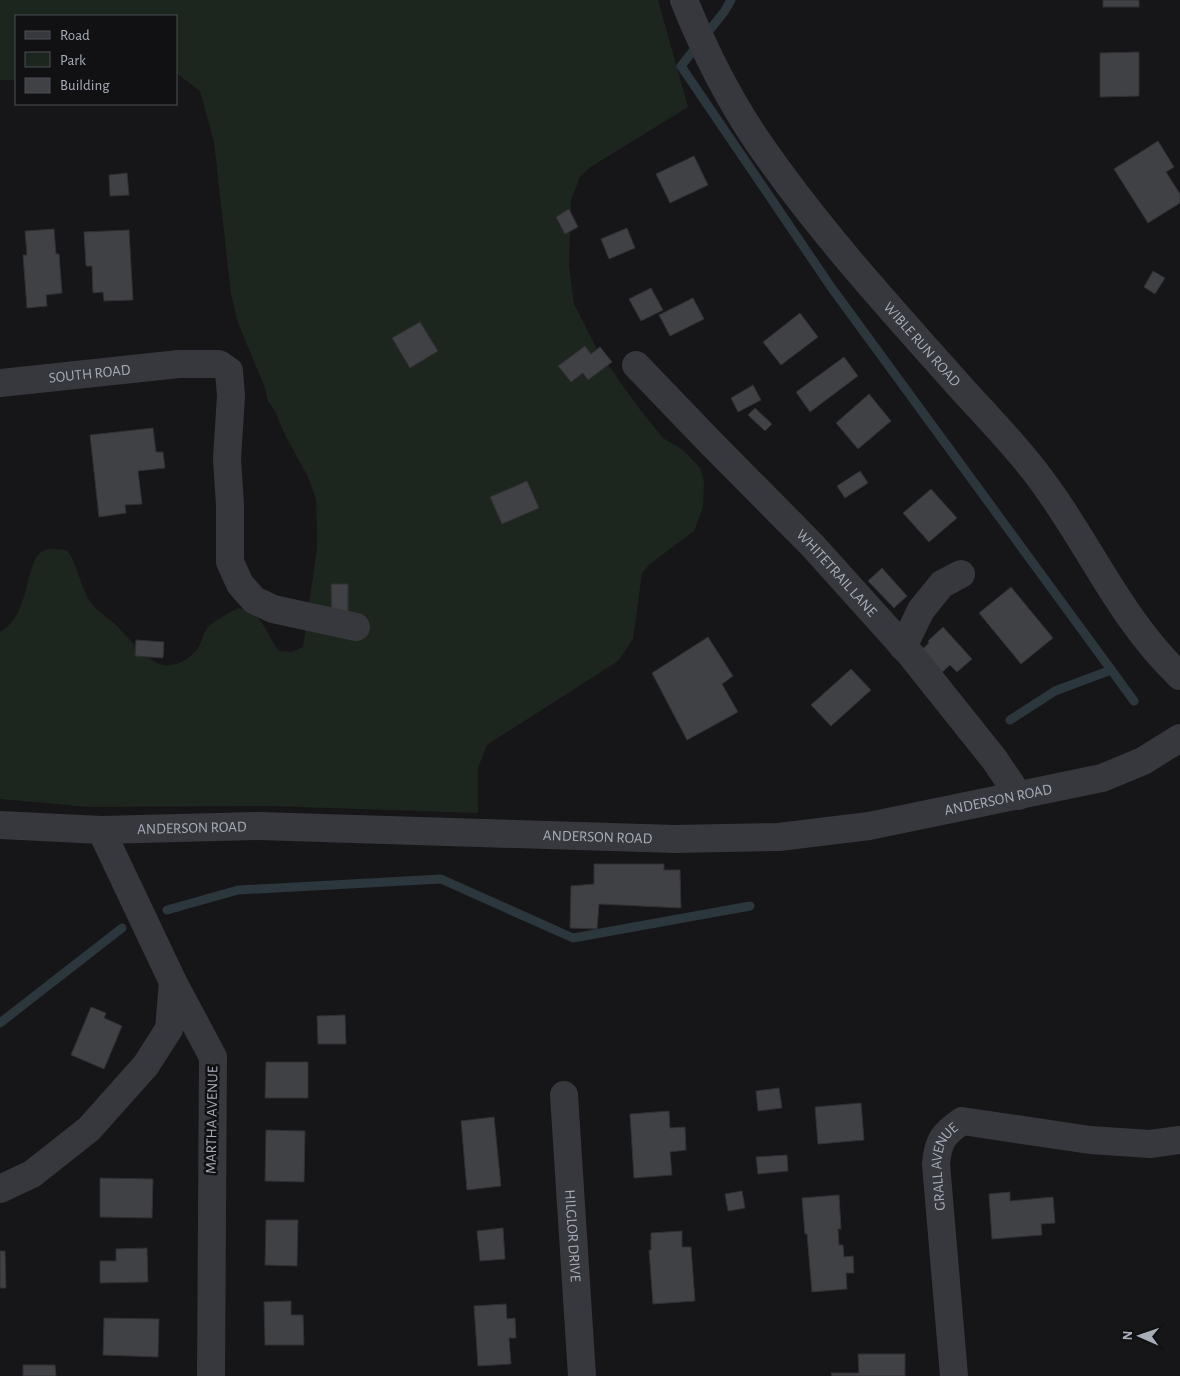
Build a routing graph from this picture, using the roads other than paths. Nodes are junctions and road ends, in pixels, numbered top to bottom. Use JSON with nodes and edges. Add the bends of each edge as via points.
{"nodes":[{"id":1,"x":689,"y":12,"type":"edge"},
{"id":2,"x":636,"y":365,"type":"dead end"},
{"id":3,"x":0,"y":383,"type":"edge"},
{"id":4,"x":961,"y":574,"type":"dead end"},
{"id":5,"x":356,"y":627,"type":"dead end"},
{"id":6,"x":903,"y":647,"type":"junction"},
{"id":7,"x":1180,"y":676,"type":"edge"},
{"id":8,"x":1180,"y":738,"type":"edge"},
{"id":9,"x":1019,"y":796,"type":"junction"},
{"id":10,"x":0,"y":825,"type":"edge"},
{"id":11,"x":101,"y":830,"type":"junction"},
{"id":12,"x":173,"y":982,"type":"junction"},
{"id":13,"x":564,"y":1095,"type":"dead end"},
{"id":14,"x":1180,"y":1140,"type":"edge"},
{"id":15,"x":0,"y":1189,"type":"edge"},
{"id":16,"x":211,"y":1376,"type":"edge"},
{"id":17,"x":582,"y":1376,"type":"edge"},
{"id":18,"x":954,"y":1376,"type":"edge"}],
"edges":[{"from":1,"to":7,"type":"street","name":"WIBLE RUN ROAD","via":[[724,86],[758,141],[838,249],[1033,469],[1069,518],[1118,602]]},
{"from":2,"to":6,"type":"street","name":"WHITETRAIL LANE","via":[[812,545]]},
{"from":3,"to":5,"type":"street","name":"SOUTH ROAD","via":[[179,364],[219,364],[229,371],[230,562],[240,584],[254,600],[273,609]]},
{"from":4,"to":6,"type":"street","via":[[942,584],[921,610]]},
{"from":6,"to":9,"type":"street","name":"WHITETRAIL LANE","via":[[994,759]]},
{"from":8,"to":9,"type":"street","name":"ANDERSON ROAD","via":[[1143,761],[1102,778]]},
{"from":9,"to":11,"type":"street","name":"ANDERSON ROAD","via":[[870,826],[779,837],[674,839],[258,826]]},
{"from":10,"to":11,"type":"street","name":"ANDERSON ROAD"},
{"from":11,"to":12,"type":"street","name":"MARTHA AVENUE"},
{"from":12,"to":15,"type":"street","via":[[170,1029],[146,1065],[90,1129],[32,1174]]},
{"from":12,"to":16,"type":"street","name":"MARTHA AVENUE","via":[[213,1056]]},
{"from":13,"to":17,"type":"street","name":"HILGLOR DRIVE"},
{"from":14,"to":18,"type":"street","name":"GRALL AVENUE","via":[[1150,1144],[1090,1140],[962,1121],[951,1128],[938,1146],[936,1164]]}]}
